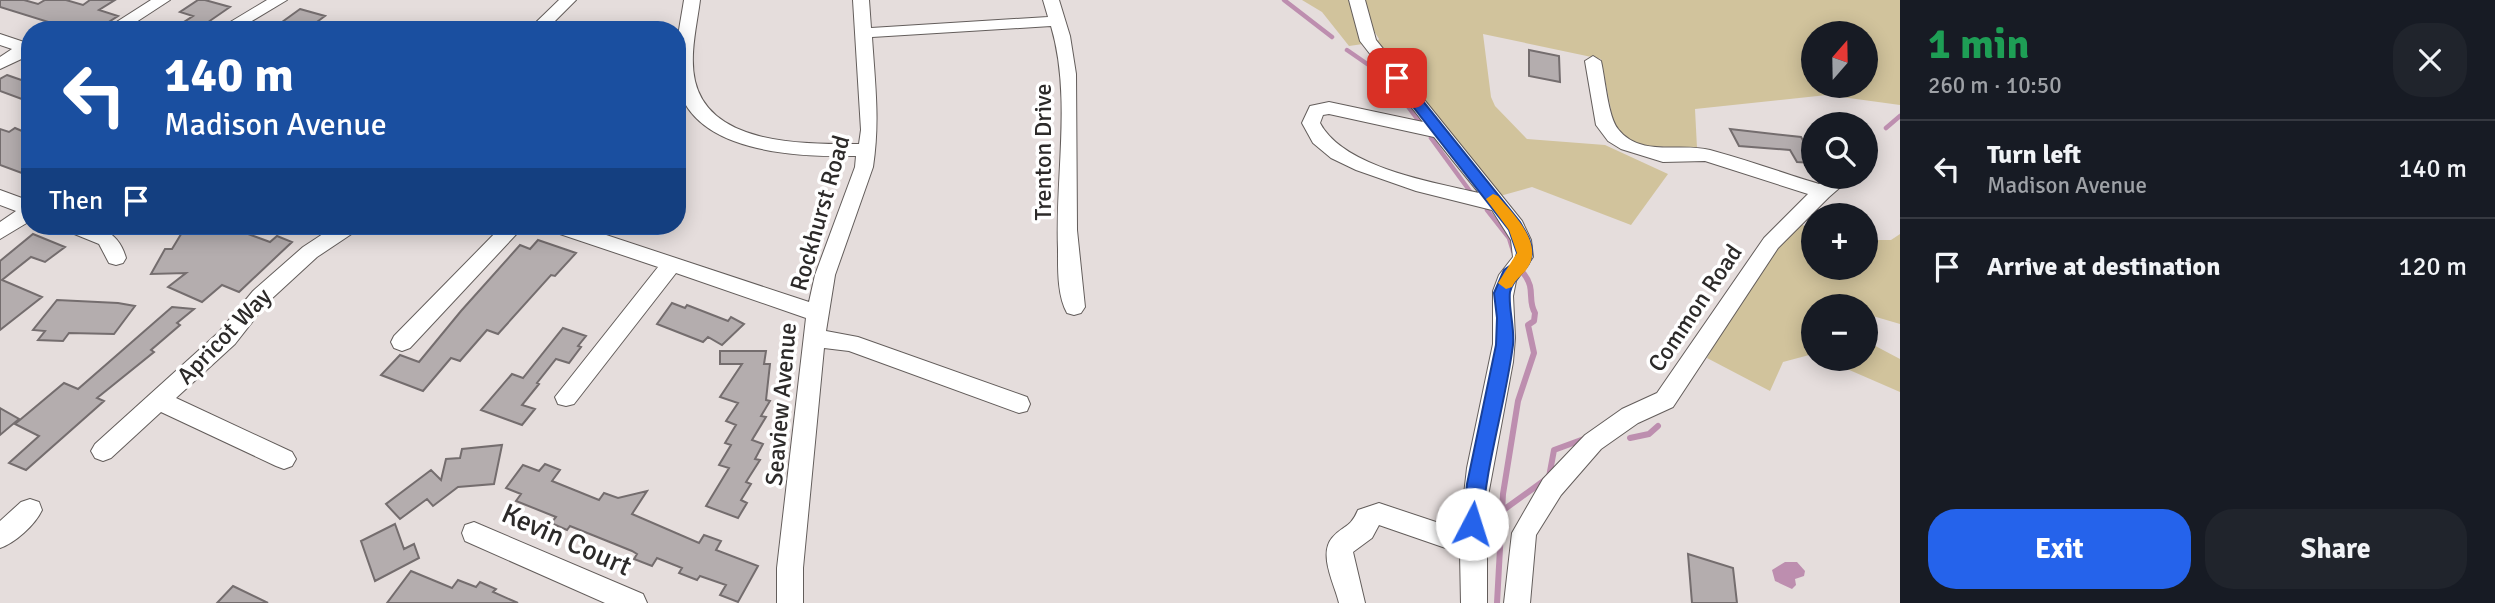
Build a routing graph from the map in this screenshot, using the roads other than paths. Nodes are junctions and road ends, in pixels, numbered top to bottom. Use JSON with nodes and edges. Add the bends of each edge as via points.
{"nodes":[{"id":1,"x":162,"y":0,"type":"edge"},
{"id":2,"x":279,"y":0,"type":"edge"},
{"id":3,"x":568,"y":0,"type":"edge"},
{"id":4,"x":692,"y":0,"type":"edge"},
{"id":5,"x":861,"y":0,"type":"edge"},
{"id":6,"x":1051,"y":0,"type":"edge"},
{"id":7,"x":1357,"y":0,"type":"edge"},
{"id":8,"x":127,"y":21,"type":"edge"},
{"id":9,"x":241,"y":21,"type":"edge"},
{"id":10,"x":546,"y":21,"type":"edge"},
{"id":11,"x":1057,"y":22,"type":"junction"},
{"id":12,"x":864,"y":33,"type":"junction"},
{"id":13,"x":0,"y":39,"type":"edge"},
{"id":14,"x":21,"y":46,"type":"edge"},
{"id":15,"x":21,"y":53,"type":"edge"},
{"id":16,"x":1593,"y":61,"type":"dead end"},
{"id":17,"x":0,"y":64,"type":"edge"},
{"id":18,"x":686,"y":68,"type":"edge"},
{"id":19,"x":686,"y":83,"type":"edge"},
{"id":20,"x":1440,"y":132,"type":"junction"},
{"id":21,"x":867,"y":150,"type":"junction"},
{"id":22,"x":1826,"y":189,"type":"edge"},
{"id":23,"x":1822,"y":192,"type":"junction"},
{"id":24,"x":0,"y":197,"type":"edge"},
{"id":25,"x":1498,"y":205,"type":"junction"},
{"id":26,"x":21,"y":206,"type":"edge"},
{"id":27,"x":21,"y":217,"type":"edge"},
{"id":28,"x":0,"y":232,"type":"edge"},
{"id":29,"x":98,"y":235,"type":"edge"},
{"id":30,"x":338,"y":235,"type":"edge"},
{"id":31,"x":505,"y":235,"type":"edge"},
{"id":32,"x":585,"y":235,"type":"edge"},
{"id":33,"x":116,"y":258,"type":"dead end"},
{"id":34,"x":672,"y":264,"type":"junction"},
{"id":35,"x":1074,"y":307,"type":"dead end"},
{"id":36,"x":817,"y":313,"type":"junction"},
{"id":37,"x":815,"y":338,"type":"junction"},
{"id":38,"x":402,"y":342,"type":"dead end"},
{"id":39,"x":566,"y":397,"type":"dead end"},
{"id":40,"x":159,"y":401,"type":"junction"},
{"id":41,"x":1019,"y":404,"type":"dead end"},
{"id":42,"x":103,"y":451,"type":"dead end"},
{"id":43,"x":284,"y":459,"type":"dead end"},
{"id":44,"x":30,"y":510,"type":"dead end"},
{"id":45,"x":474,"y":533,"type":"dead end"},
{"id":46,"x":0,"y":537,"type":"edge"},
{"id":47,"x":1471,"y":545,"type":"junction"},
{"id":48,"x":634,"y":603,"type":"edge"},
{"id":49,"x":790,"y":603,"type":"edge"},
{"id":50,"x":1352,"y":603,"type":"edge"},
{"id":51,"x":1474,"y":603,"type":"edge"},
{"id":52,"x":1517,"y":603,"type":"edge"}],
"edges":[{"from":1,"to":8,"type":"street"},
{"from":2,"to":9,"type":"street"},
{"from":3,"to":10,"type":"street"},
{"from":4,"to":18,"type":"street"},
{"from":5,"to":12,"type":"street","name":"Rockhurst Road"},
{"from":6,"to":11,"type":"street","name":"Trenton Drive"},
{"from":7,"to":20,"type":"street","via":[[1368,41]]},
{"from":11,"to":12,"type":"street"},
{"from":11,"to":35,"type":"street","name":"Trenton Drive","via":[[1068,63],[1067,234]]},
{"from":12,"to":21,"type":"street","name":"Rockhurst Road","via":[[870,130]]},
{"from":13,"to":14,"type":"street"},
{"from":15,"to":17,"type":"street"},
{"from":16,"to":23,"type":"street","via":[[1605,125],[1627,145],[1663,156],[1706,155]]},
{"from":19,"to":21,"type":"street","via":[[710,121],[752,141]]},
{"from":20,"to":25,"type":"street"},
{"from":20,"to":25,"type":"street","via":[[1329,107],[1316,110],[1311,123],[1326,146],[1382,174]]},
{"from":21,"to":36,"type":"street","name":"Rockhurst Road"},
{"from":22,"to":23,"type":"street","name":"Common Road"},
{"from":23,"to":52,"type":"street","name":"Common Road","via":[[1770,243],[1665,400],[1630,416],[1593,442],[1552,487],[1524,533]]},
{"from":24,"to":26,"type":"street"},
{"from":25,"to":47,"type":"street","via":[[1515,226],[1525,253],[1502,293],[1504,345],[1476,484]]},
{"from":27,"to":28,"type":"street"},
{"from":29,"to":33,"type":"street","via":[[113,243]]},
{"from":30,"to":40,"type":"street","name":"Apricot Way","via":[[310,252],[260,297],[227,338]]},
{"from":31,"to":38,"type":"street"},
{"from":32,"to":34,"type":"street","name":"Seaview Avenue"},
{"from":34,"to":36,"type":"street","name":"Seaview Avenue"},
{"from":34,"to":39,"type":"street"},
{"from":36,"to":37,"type":"street","name":"Seaview Avenue"},
{"from":37,"to":41,"type":"street","via":[[850,343]]},
{"from":37,"to":49,"type":"street","name":"Seaview Avenue"},
{"from":40,"to":42,"type":"street","name":"Apricot Way"},
{"from":40,"to":43,"type":"street"},
{"from":44,"to":46,"type":"street"},
{"from":45,"to":48,"type":"street","name":"Kevin Court"},
{"from":47,"to":50,"type":"street","via":[[1379,514],[1367,518],[1363,530],[1341,546],[1338,559]]},
{"from":47,"to":51,"type":"street"}]}
